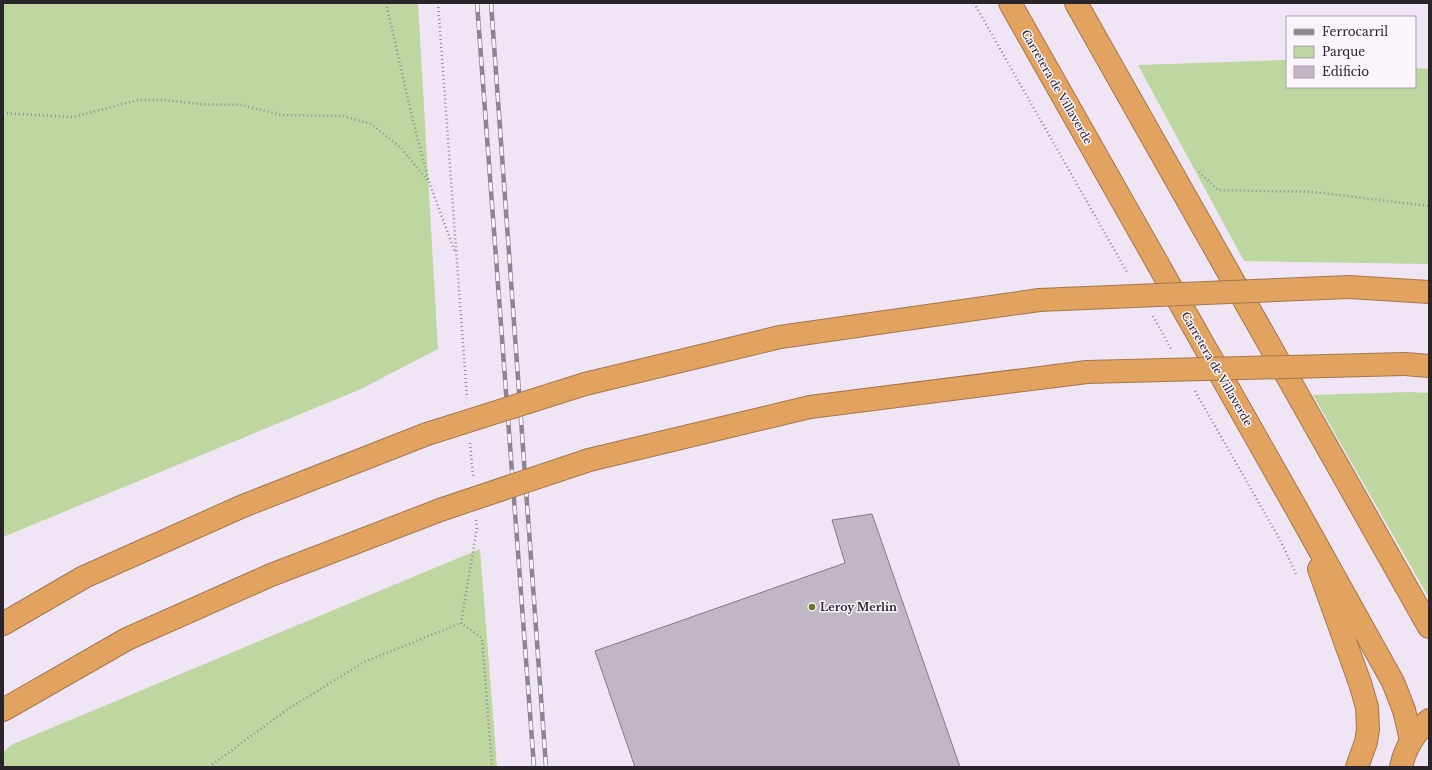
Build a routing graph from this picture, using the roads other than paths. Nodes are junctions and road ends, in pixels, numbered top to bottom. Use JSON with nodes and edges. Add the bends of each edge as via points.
{"nodes":[{"id":1,"x":1010,"y":3,"type":"edge"},
{"id":2,"x":1076,"y":3,"type":"edge"},
{"id":3,"x":1429,"y":292,"type":"edge"},
{"id":4,"x":1429,"y":366,"type":"edge"},
{"id":5,"x":1300,"y":514,"type":"junction"},
{"id":6,"x":3,"y":624,"type":"edge"},
{"id":7,"x":1429,"y":627,"type":"edge"},
{"id":8,"x":3,"y":710,"type":"edge"},
{"id":9,"x":1429,"y":720,"type":"edge"},
{"id":10,"x":1411,"y":740,"type":"junction"},
{"id":11,"x":1357,"y":767,"type":"edge"},
{"id":12,"x":1401,"y":767,"type":"edge"}],
"edges":[{"from":1,"to":5,"type":"highway","name":"Carretera de Villaverde"},
{"from":2,"to":7,"type":"highway"},
{"from":3,"to":6,"type":"highway","bridge":true,"via":[[1349,287],[1039,300],[780,337],[585,384],[426,434],[243,506],[91,574]]},
{"from":4,"to":8,"type":"highway","bridge":true,"via":[[1406,364],[1087,372],[810,407],[588,460],[440,510],[271,575],[127,639]]},
{"from":5,"to":10,"type":"highway","name":"Carretera de Villaverde","via":[[1393,682],[1402,704]]},
{"from":5,"to":11,"type":"highway","via":[[1367,707],[1368,729],[1363,754]]},
{"from":9,"to":10,"type":"highway"},
{"from":10,"to":12,"type":"highway"}]}
